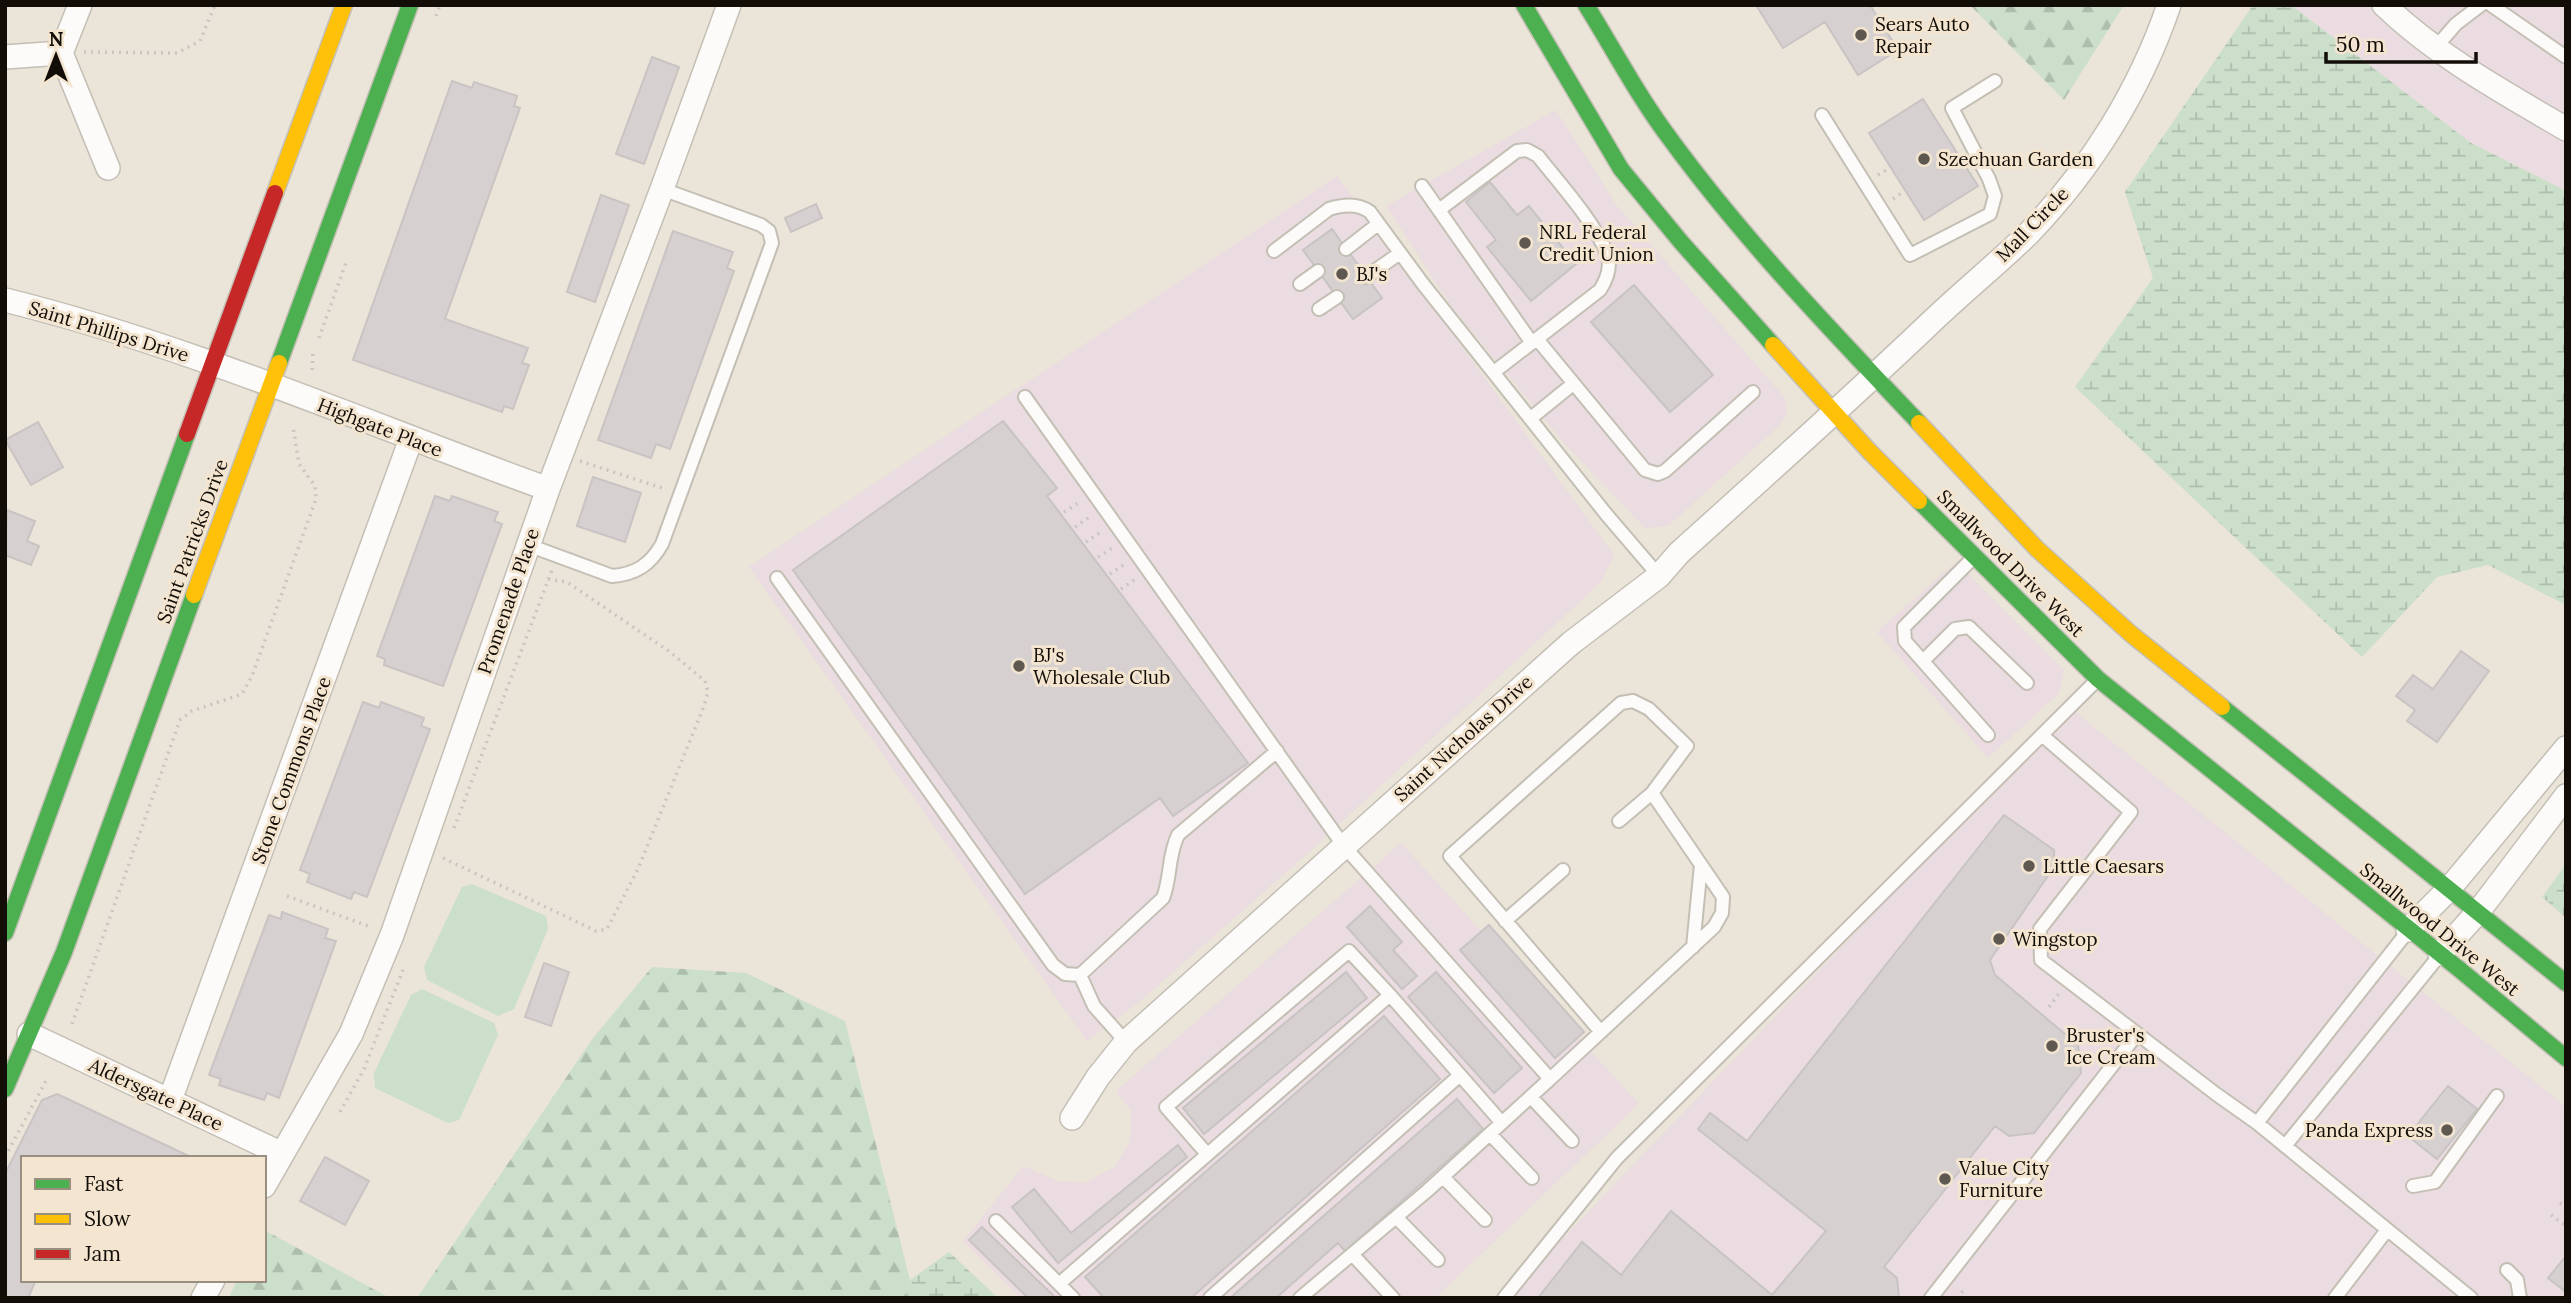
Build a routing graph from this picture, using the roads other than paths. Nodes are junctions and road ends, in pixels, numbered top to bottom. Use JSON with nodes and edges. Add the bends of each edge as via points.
{"nodes":[{"id":1,"x":80,"y":5,"type":"edge"},
{"id":2,"x":344,"y":5,"type":"edge"},
{"id":3,"x":410,"y":5,"type":"edge"},
{"id":4,"x":729,"y":5,"type":"edge"},
{"id":5,"x":1524,"y":5,"type":"edge"},
{"id":6,"x":1586,"y":5,"type":"edge"},
{"id":7,"x":2169,"y":5,"type":"edge"},
{"id":8,"x":2384,"y":5,"type":"edge"},
{"id":9,"x":2481,"y":5,"type":"edge"},
{"id":10,"x":2491,"y":5,"type":"edge"},
{"id":11,"x":2436,"y":47,"type":"junction"},
{"id":12,"x":61,"y":53,"type":"junction"},
{"id":13,"x":5,"y":57,"type":"edge"},
{"id":14,"x":2566,"y":57,"type":"edge"},
{"id":15,"x":1995,"y":80,"type":"dead end"},
{"id":16,"x":1822,"y":115,"type":"dead end"},
{"id":17,"x":2566,"y":129,"type":"edge"},
{"id":18,"x":108,"y":168,"type":"dead end"},
{"id":19,"x":1422,"y":186,"type":"dead end"},
{"id":20,"x":662,"y":189,"type":"junction"},
{"id":21,"x":1439,"y":210,"type":"junction"},
{"id":22,"x":1378,"y":224,"type":"junction"},
{"id":23,"x":1346,"y":249,"type":"dead end"},
{"id":24,"x":1274,"y":251,"type":"dead end"},
{"id":25,"x":1400,"y":253,"type":"junction"},
{"id":26,"x":1318,"y":271,"type":"dead end"},
{"id":27,"x":1366,"y":276,"type":"dead end"},
{"id":28,"x":1300,"y":284,"type":"dead end"},
{"id":29,"x":1337,"y":297,"type":"dead end"},
{"id":30,"x":5,"y":300,"type":"edge"},
{"id":31,"x":1319,"y":309,"type":"dead end"},
{"id":32,"x":1534,"y":341,"type":"junction"},
{"id":33,"x":212,"y":363,"type":"junction"},
{"id":34,"x":1494,"y":372,"type":"junction"},
{"id":35,"x":1875,"y":377,"type":"junction"},
{"id":36,"x":1573,"y":384,"type":"junction"},
{"id":37,"x":270,"y":386,"type":"junction"},
{"id":38,"x":1754,"y":392,"type":"dead end"},
{"id":39,"x":1024,"y":397,"type":"dead end"},
{"id":40,"x":1834,"y":414,"type":"junction"},
{"id":41,"x":1531,"y":418,"type":"junction"},
{"id":42,"x":411,"y":439,"type":"junction"},
{"id":43,"x":548,"y":489,"type":"junction"},
{"id":44,"x":528,"y":545,"type":"junction"},
{"id":45,"x":1974,"y":557,"type":"junction"},
{"id":46,"x":1659,"y":576,"type":"junction"},
{"id":47,"x":777,"y":578,"type":"dead end"},
{"id":48,"x":1923,"y":662,"type":"junction"},
{"id":49,"x":2098,"y":679,"type":"junction"},
{"id":50,"x":2027,"y":683,"type":"dead end"},
{"id":51,"x":1988,"y":735,"type":"dead end"},
{"id":52,"x":2043,"y":736,"type":"junction"},
{"id":53,"x":2566,"y":748,"type":"edge"},
{"id":54,"x":1277,"y":751,"type":"junction"},
{"id":55,"x":1652,"y":793,"type":"junction"},
{"id":56,"x":2566,"y":796,"type":"edge"},
{"id":57,"x":1619,"y":821,"type":"dead end"},
{"id":58,"x":1343,"y":845,"type":"junction"},
{"id":59,"x":1701,"y":865,"type":"junction"},
{"id":60,"x":1563,"y":870,"type":"dead end"},
{"id":61,"x":2449,"y":889,"type":"junction"},
{"id":62,"x":2478,"y":912,"type":"junction"},
{"id":63,"x":1505,"y":921,"type":"junction"},
{"id":64,"x":2408,"y":930,"type":"junction"},
{"id":65,"x":5,"y":933,"type":"edge"},
{"id":66,"x":1693,"y":947,"type":"junction"},
{"id":67,"x":2440,"y":954,"type":"junction"},
{"id":68,"x":1080,"y":975,"type":"junction"},
{"id":69,"x":2566,"y":983,"type":"edge"},
{"id":70,"x":1390,"y":995,"type":"junction"},
{"id":71,"x":1601,"y":1032,"type":"junction"},
{"id":72,"x":29,"y":1034,"type":"junction"},
{"id":73,"x":2137,"y":1034,"type":"junction"},
{"id":74,"x":1126,"y":1042,"type":"junction"},
{"id":75,"x":2566,"y":1058,"type":"edge"},
{"id":76,"x":1460,"y":1075,"type":"junction"},
{"id":77,"x":1550,"y":1079,"type":"junction"},
{"id":78,"x":5,"y":1089,"type":"edge"},
{"id":79,"x":2497,"y":1096,"type":"dead end"},
{"id":80,"x":1531,"y":1097,"type":"junction"},
{"id":81,"x":170,"y":1101,"type":"junction"},
{"id":82,"x":1072,"y":1118,"type":"dead end"},
{"id":83,"x":1502,"y":1123,"type":"junction"},
{"id":84,"x":2257,"y":1123,"type":"junction"},
{"id":85,"x":1490,"y":1134,"type":"junction"},
{"id":86,"x":1572,"y":1141,"type":"dead end"},
{"id":87,"x":2285,"y":1146,"type":"junction"},
{"id":88,"x":282,"y":1154,"type":"junction"},
{"id":89,"x":1207,"y":1154,"type":"junction"},
{"id":90,"x":1443,"y":1177,"type":"junction"},
{"id":91,"x":1532,"y":1178,"type":"dead end"},
{"id":92,"x":266,"y":1182,"type":"edge"},
{"id":93,"x":2413,"y":1186,"type":"dead end"},
{"id":94,"x":1396,"y":1217,"type":"junction"},
{"id":95,"x":1485,"y":1220,"type":"dead end"},
{"id":96,"x":996,"y":1221,"type":"dead end"},
{"id":97,"x":2387,"y":1230,"type":"junction"},
{"id":98,"x":1352,"y":1254,"type":"junction"},
{"id":99,"x":1438,"y":1260,"type":"dead end"},
{"id":100,"x":2507,"y":1270,"type":"dead end"},
{"id":101,"x":212,"y":1282,"type":"edge"},
{"id":102,"x":1059,"y":1284,"type":"junction"},
{"id":103,"x":203,"y":1298,"type":"edge"},
{"id":104,"x":1073,"y":1298,"type":"edge"},
{"id":105,"x":1210,"y":1298,"type":"edge"},
{"id":106,"x":1300,"y":1298,"type":"edge"},
{"id":107,"x":1393,"y":1298,"type":"edge"},
{"id":108,"x":1504,"y":1298,"type":"edge"},
{"id":109,"x":1931,"y":1298,"type":"edge"},
{"id":110,"x":2335,"y":1298,"type":"edge"},
{"id":111,"x":2471,"y":1298,"type":"edge"},
{"id":112,"x":2520,"y":1298,"type":"edge"}],
"edges":[{"from":1,"to":12,"type":"street"},
{"from":2,"to":33,"type":"main road"},
{"from":3,"to":37,"type":"main road","name":"Saint Patricks Drive"},
{"from":4,"to":20,"type":"street","name":"Promenade Place"},
{"from":5,"to":40,"type":"main road","name":"Smallwood Drive West","via":[[1621,169]]},
{"from":6,"to":35,"type":"main road","name":"Smallwood Drive West","via":[[1669,138],[1707,187]]},
{"from":7,"to":35,"type":"street","name":"Mall Circle","via":[[2124,105],[2067,189],[2028,234]]},
{"from":8,"to":11,"type":"street"},
{"from":9,"to":11,"type":"lane"},
{"from":10,"to":14,"type":"lane"},
{"from":11,"to":17,"type":"street"},
{"from":12,"to":13,"type":"street"},
{"from":12,"to":18,"type":"street"},
{"from":15,"to":16,"type":"lane","via":[[1952,108],[1989,179],[1995,196],[1990,214],[1910,255]]},
{"from":19,"to":21,"type":"lane"},
{"from":20,"to":43,"type":"street","name":"Promenade Place"},
{"from":20,"to":44,"type":"lane","via":[[761,225],[769,230],[772,243],[662,544],[654,559],[640,569],[612,576]]},
{"from":21,"to":32,"type":"lane"},
{"from":21,"to":32,"type":"lane","via":[[1517,151],[1527,150],[1538,156],[1583,214],[1608,255],[1608,278],[1600,290]]},
{"from":22,"to":23,"type":"lane"},
{"from":22,"to":24,"type":"lane","via":[[1364,208],[1339,206]]},
{"from":22,"to":25,"type":"lane"},
{"from":25,"to":27,"type":"lane"},
{"from":25,"to":34,"type":"lane"},
{"from":26,"to":28,"type":"lane"},
{"from":29,"to":31,"type":"lane"},
{"from":30,"to":33,"type":"street","name":"Saint Phillips Drive"},
{"from":32,"to":34,"type":"lane"},
{"from":32,"to":36,"type":"lane"},
{"from":33,"to":37,"type":"street","name":"Highgate Place"},
{"from":33,"to":65,"type":"main road"},
{"from":34,"to":41,"type":"lane"},
{"from":35,"to":40,"type":"street","name":"Saint Nicholas Drive"},
{"from":35,"to":61,"type":"main road","name":"Smallwood Drive West","via":[[2037,549],[2131,634]]},
{"from":36,"to":38,"type":"lane","via":[[1645,470],[1658,474]]},
{"from":36,"to":41,"type":"lane"},
{"from":37,"to":42,"type":"street","name":"Highgate Place"},
{"from":37,"to":72,"type":"main road","name":"Saint Patricks Drive","via":[[64,952]]},
{"from":39,"to":54,"type":"lane"},
{"from":40,"to":45,"type":"main road","name":"Smallwood Drive West"},
{"from":40,"to":46,"type":"street","name":"Saint Nicholas Drive"},
{"from":41,"to":46,"type":"lane"},
{"from":42,"to":43,"type":"street","name":"Highgate Place"},
{"from":42,"to":81,"type":"street","name":"Stone Commons Place"},
{"from":43,"to":44,"type":"street","name":"Promenade Place"},
{"from":44,"to":88,"type":"street","name":"Promenade Place","via":[[392,935],[351,1034]]},
{"from":45,"to":48,"type":"lane","via":[[1904,626],[1905,641]]},
{"from":45,"to":49,"type":"main road","name":"Smallwood Drive West"},
{"from":46,"to":58,"type":"street","name":"Saint Nicholas Drive","via":[[1571,643]]},
{"from":47,"to":68,"type":"lane","via":[[1054,965],[1065,974]]},
{"from":48,"to":50,"type":"lane","via":[[1955,629],[1969,626]]},
{"from":48,"to":51,"type":"lane"},
{"from":49,"to":52,"type":"lane"},
{"from":49,"to":64,"type":"main road","name":"Smallwood Drive West"},
{"from":52,"to":73,"type":"lane","via":[[2131,811],[2040,929],[2041,960]]},
{"from":52,"to":108,"type":"lane","via":[[1617,1158]]},
{"from":53,"to":61,"type":"street"},
{"from":54,"to":58,"type":"lane"},
{"from":54,"to":68,"type":"lane","via":[[1178,835],[1163,898]]},
{"from":55,"to":57,"type":"lane"},
{"from":55,"to":59,"type":"lane"},
{"from":55,"to":63,"type":"lane","via":[[1687,746],[1649,709],[1633,701],[1621,703],[1450,856]]},
{"from":56,"to":62,"type":"street"},
{"from":58,"to":74,"type":"street","name":"Saint Nicholas Drive"},
{"from":58,"to":77,"type":"lane"},
{"from":59,"to":66,"type":"lane"},
{"from":59,"to":66,"type":"lane","via":[[1723,897],[1722,913]]},
{"from":60,"to":63,"type":"lane"},
{"from":61,"to":62,"type":"main road","name":"Smallwood Drive West"},
{"from":61,"to":64,"type":"street"},
{"from":62,"to":67,"type":"street"},
{"from":62,"to":69,"type":"main road","name":"Smallwood Drive West"},
{"from":63,"to":71,"type":"lane"},
{"from":64,"to":67,"type":"main road","name":"Smallwood Drive West"},
{"from":64,"to":84,"type":"lane"},
{"from":66,"to":71,"type":"lane"},
{"from":67,"to":75,"type":"main road","name":"Smallwood Drive West"},
{"from":67,"to":87,"type":"lane"},
{"from":68,"to":74,"type":"lane","via":[[1094,1006]]},
{"from":70,"to":76,"type":"lane"},
{"from":70,"to":89,"type":"lane"},
{"from":70,"to":89,"type":"lane","via":[[1349,951],[1166,1107]]},
{"from":71,"to":77,"type":"lane"},
{"from":72,"to":78,"type":"main road","name":"Saint Patricks Drive"},
{"from":72,"to":81,"type":"street","name":"Aldersgate Place"},
{"from":73,"to":84,"type":"lane"},
{"from":73,"to":109,"type":"lane"},
{"from":74,"to":82,"type":"street","name":"Saint Nicholas Drive"},
{"from":76,"to":83,"type":"lane"},
{"from":76,"to":105,"type":"lane"},
{"from":77,"to":80,"type":"lane"},
{"from":79,"to":93,"type":"lane","via":[[2435,1182]]},
{"from":80,"to":83,"type":"lane"},
{"from":80,"to":86,"type":"lane"},
{"from":81,"to":88,"type":"street","name":"Aldersgate Place"},
{"from":83,"to":85,"type":"lane"},
{"from":84,"to":87,"type":"lane"},
{"from":85,"to":90,"type":"lane"},
{"from":85,"to":91,"type":"lane"},
{"from":87,"to":97,"type":"lane"},
{"from":88,"to":92,"type":"street","name":"Promenade Place"},
{"from":89,"to":102,"type":"lane"},
{"from":90,"to":94,"type":"lane"},
{"from":90,"to":95,"type":"lane"},
{"from":94,"to":98,"type":"lane"},
{"from":94,"to":99,"type":"lane"},
{"from":96,"to":102,"type":"lane"},
{"from":97,"to":110,"type":"lane"},
{"from":97,"to":111,"type":"lane"},
{"from":98,"to":106,"type":"lane"},
{"from":98,"to":107,"type":"lane"},
{"from":100,"to":112,"type":"lane","via":[[2517,1280]]},
{"from":101,"to":103,"type":"street"},
{"from":102,"to":104,"type":"lane"}]}
